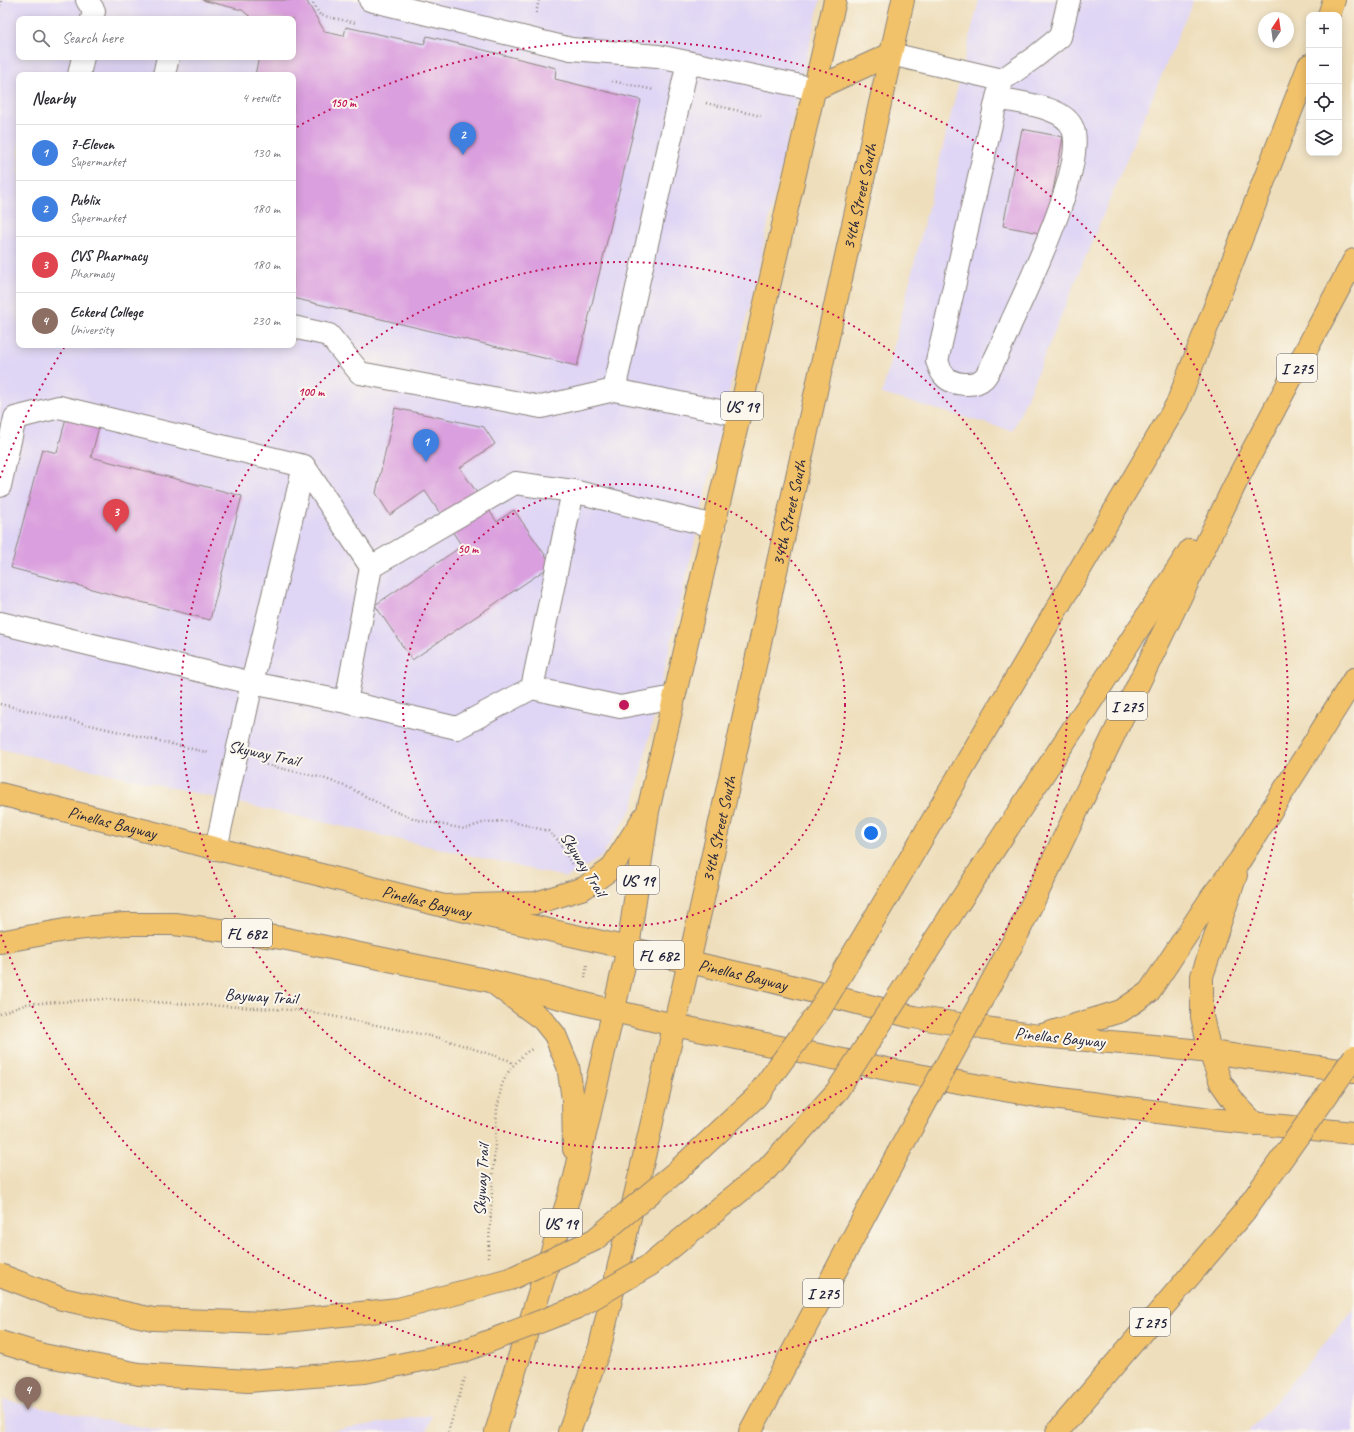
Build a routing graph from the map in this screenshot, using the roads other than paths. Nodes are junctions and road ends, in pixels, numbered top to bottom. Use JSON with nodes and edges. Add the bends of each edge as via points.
{"nodes":[{"id":1,"x":87,"y":0,"type":"edge"},
{"id":2,"x":370,"y":0,"type":"edge"},
{"id":3,"x":835,"y":0,"type":"edge"},
{"id":4,"x":903,"y":0,"type":"edge"},
{"id":5,"x":1069,"y":0,"type":"edge"},
{"id":6,"x":1334,"y":0,"type":"edge"},
{"id":7,"x":1330,"y":12,"type":"edge"},
{"id":8,"x":93,"y":16,"type":"edge"},
{"id":9,"x":891,"y":54,"type":"junction"},
{"id":10,"x":82,"y":60,"type":"edge"},
{"id":11,"x":167,"y":60,"type":"edge"},
{"id":12,"x":688,"y":62,"type":"junction"},
{"id":13,"x":80,"y":72,"type":"edge"},
{"id":14,"x":165,"y":72,"type":"edge"},
{"id":15,"x":1306,"y":74,"type":"edge"},
{"id":16,"x":815,"y":89,"type":"junction"},
{"id":17,"x":1000,"y":89,"type":"junction"},
{"id":18,"x":1354,"y":260,"type":"edge"},
{"id":19,"x":296,"y":328,"type":"edge"},
{"id":20,"x":614,"y":390,"type":"junction"},
{"id":21,"x":740,"y":415,"type":"junction"},
{"id":22,"x":304,"y":466,"type":"junction"},
{"id":23,"x":1239,"y":476,"type":"junction"},
{"id":24,"x":0,"y":486,"type":"edge"},
{"id":25,"x":573,"y":491,"type":"junction"},
{"id":26,"x":714,"y":526,"type":"junction"},
{"id":27,"x":371,"y":567,"type":"junction"},
{"id":28,"x":0,"y":623,"type":"edge"},
{"id":29,"x":1354,"y":679,"type":"edge"},
{"id":30,"x":252,"y":683,"type":"junction"},
{"id":31,"x":532,"y":688,"type":"junction"},
{"id":32,"x":674,"y":697,"type":"junction"},
{"id":33,"x":346,"y":702,"type":"junction"},
{"id":34,"x":0,"y":794,"type":"edge"},
{"id":35,"x":648,"y":811,"type":"junction"},
{"id":36,"x":216,"y":850,"type":"junction"},
{"id":37,"x":1240,"y":860,"type":"junction"},
{"id":38,"x":444,"y":906,"type":"junction"},
{"id":39,"x":0,"y":942,"type":"edge"},
{"id":40,"x":628,"y":948,"type":"junction"},
{"id":41,"x":689,"y":962,"type":"junction"},
{"id":42,"x":491,"y":981,"type":"junction"},
{"id":43,"x":614,"y":1011,"type":"junction"},
{"id":44,"x":674,"y":1025,"type":"junction"},
{"id":45,"x":1039,"y":1036,"type":"junction"},
{"id":46,"x":1210,"y":1052,"type":"junction"},
{"id":47,"x":1354,"y":1057,"type":"edge"},
{"id":48,"x":1354,"y":1072,"type":"edge"},
{"id":49,"x":1255,"y":1124,"type":"junction"},
{"id":50,"x":1354,"y":1133,"type":"edge"},
{"id":51,"x":575,"y":1177,"type":"junction"},
{"id":52,"x":0,"y":1275,"type":"edge"},
{"id":53,"x":0,"y":1342,"type":"edge"},
{"id":54,"x":496,"y":1432,"type":"edge"},
{"id":55,"x":569,"y":1432,"type":"edge"},
{"id":56,"x":750,"y":1432,"type":"edge"},
{"id":57,"x":1057,"y":1432,"type":"edge"}],
"edges":[{"from":1,"to":8,"type":"lane","via":[[94,11]]},
{"from":2,"to":12,"type":"lane","via":[[571,49],[658,56]]},
{"from":3,"to":16,"type":"main road","number":"US 19"},
{"from":4,"to":9,"type":"main road","name":"34th Street South"},
{"from":5,"to":17,"type":"lane","via":[[1060,37]]},
{"from":6,"to":7,"type":"main road"},
{"from":9,"to":16,"type":"main road"},
{"from":9,"to":17,"type":"lane"},
{"from":9,"to":41,"type":"main road","name":"34th Street South"},
{"from":10,"to":13,"type":"lane"},
{"from":11,"to":14,"type":"lane"},
{"from":12,"to":16,"type":"lane"},
{"from":12,"to":20,"type":"lane"},
{"from":15,"to":52,"type":"main road","bridge":true,"via":[[1177,404],[819,1011],[756,1097],[677,1171],[594,1240],[510,1279],[398,1308],[267,1323],[152,1319],[62,1299]]},
{"from":16,"to":21,"type":"main road","number":"US 19"},
{"from":17,"to":17,"type":"lane","via":[[937,360],[943,375],[962,384],[975,383],[985,378],[996,357],[1058,212],[1073,161],[1073,128],[1065,117]]},
{"from":18,"to":23,"type":"main road","number":"I 275"},
{"from":19,"to":20,"type":"lane","via":[[329,335],[360,373],[540,407]]},
{"from":20,"to":21,"type":"lane"},
{"from":21,"to":26,"type":"main road","number":"US 19"},
{"from":22,"to":24,"type":"lane","via":[[59,407],[15,418]]},
{"from":22,"to":27,"type":"lane"},
{"from":22,"to":30,"type":"lane"},
{"from":23,"to":53,"type":"main road","bridge":true,"via":[[837,1090],[766,1170],[650,1266],[578,1307],[461,1352],[365,1372],[248,1381],[139,1374],[43,1356]]},
{"from":23,"to":56,"type":"main road","number":"I 275","bridge":true,"via":[[1016,937]]},
{"from":25,"to":26,"type":"lane"},
{"from":25,"to":27,"type":"lane","via":[[515,483]]},
{"from":25,"to":31,"type":"lane"},
{"from":26,"to":32,"type":"main road","number":"US 19"},
{"from":27,"to":33,"type":"lane"},
{"from":28,"to":30,"type":"lane"},
{"from":29,"to":37,"type":"main road"},
{"from":30,"to":33,"type":"lane"},
{"from":30,"to":36,"type":"lane"},
{"from":31,"to":32,"type":"lane","via":[[620,707]]},
{"from":31,"to":33,"type":"lane","via":[[457,728]]},
{"from":32,"to":35,"type":"main road","number":"US 19"},
{"from":34,"to":36,"type":"main road","name":"Pinellas Bayway","number":"FL 682"},
{"from":35,"to":38,"type":"main road","via":[[611,869],[584,888],[536,903]]},
{"from":35,"to":40,"type":"main road","number":"US 19"},
{"from":36,"to":38,"type":"main road","name":"Pinellas Bayway","number":"FL 682"},
{"from":37,"to":45,"type":"main road","via":[[1213,895],[1150,992],[1121,1011]]},
{"from":37,"to":46,"type":"main road","via":[[1202,976],[1202,1017]]},
{"from":38,"to":40,"type":"main road","name":"Pinellas Bayway","number":"FL 682"},
{"from":39,"to":42,"type":"main road","number":"FL 682","via":[[65,930],[124,924],[174,924],[282,938]]},
{"from":40,"to":41,"type":"main road","name":"Pinellas Bayway","number":"FL 682"},
{"from":40,"to":43,"type":"main road","number":"US 19"},
{"from":41,"to":44,"type":"main road","name":"34th Street South"},
{"from":41,"to":45,"type":"main road","name":"Pinellas Bayway","via":[[913,1017]]},
{"from":42,"to":43,"type":"main road","number":"FL 682"},
{"from":42,"to":51,"type":"main road","via":[[543,1020],[555,1035],[568,1066],[573,1099]]},
{"from":43,"to":44,"type":"main road","number":"FL 682"},
{"from":43,"to":51,"type":"main road","number":"US 19"},
{"from":44,"to":49,"type":"main road","via":[[894,1070],[1038,1096]]},
{"from":44,"to":55,"type":"main road","name":"34th Street South","via":[[600,1347]]},
{"from":45,"to":46,"type":"main road","name":"Pinellas Bayway"},
{"from":46,"to":48,"type":"main road","name":"Pinellas Bayway"},
{"from":46,"to":49,"type":"main road","via":[[1221,1084]]},
{"from":47,"to":57,"type":"main road","number":"I 275","bridge":true,"via":[[1244,1212]]},
{"from":49,"to":50,"type":"main road"},
{"from":51,"to":54,"type":"main road","number":"US 19"}]}
